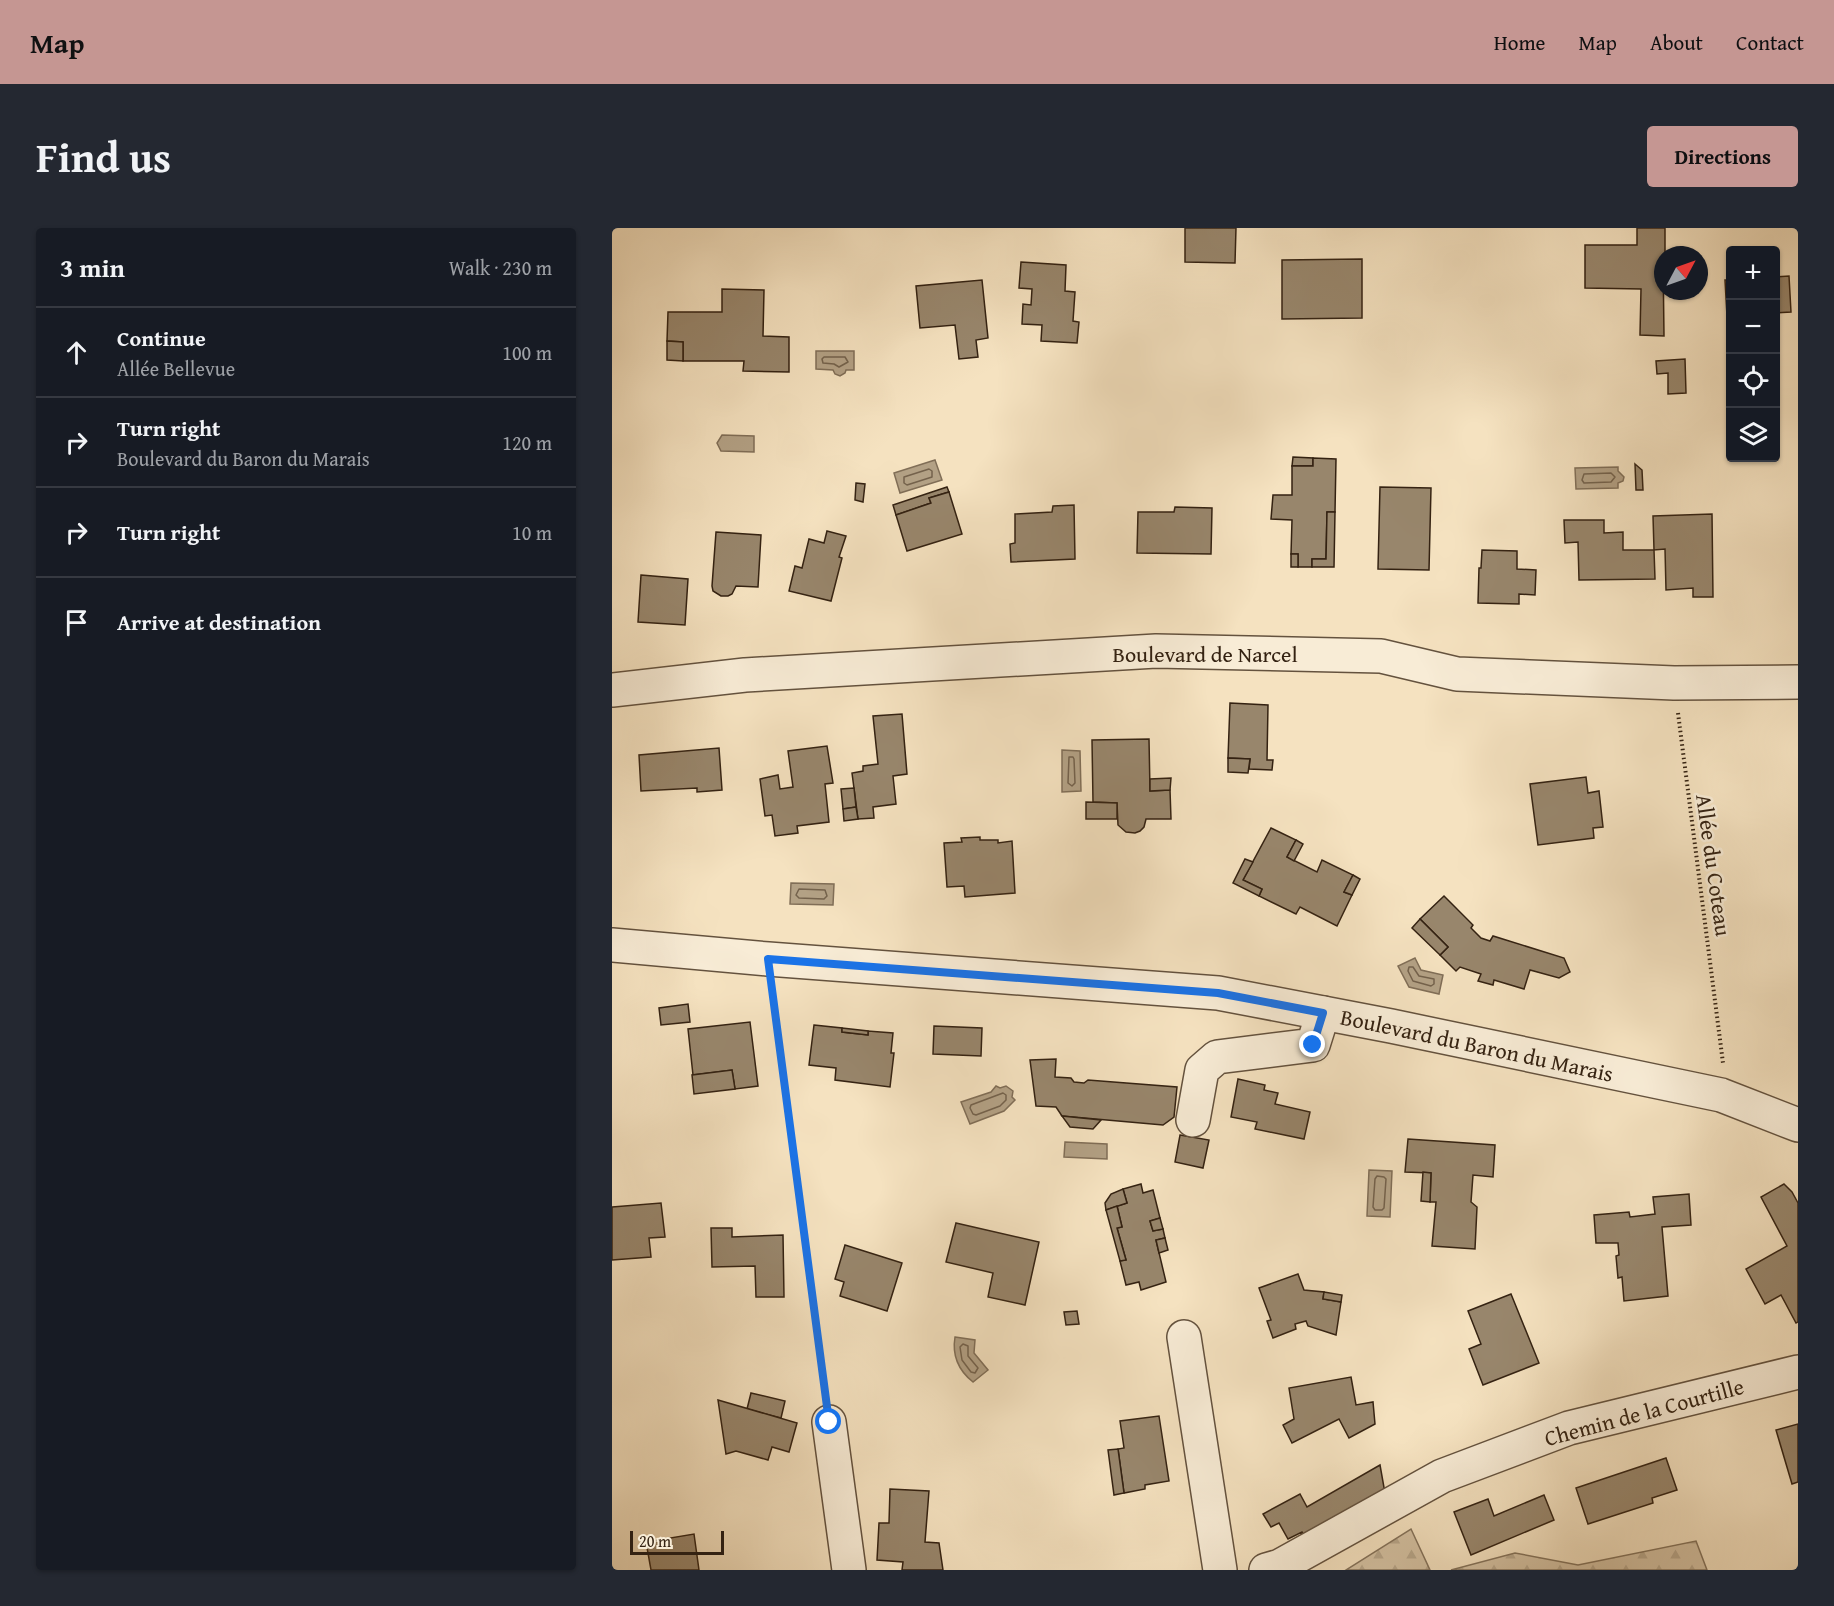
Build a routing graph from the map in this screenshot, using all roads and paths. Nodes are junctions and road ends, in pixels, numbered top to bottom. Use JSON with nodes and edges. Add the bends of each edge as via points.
{"nodes":[{"id":1,"x":1798,"y":682,"type":"edge"},
{"id":2,"x":1674,"y":683,"type":"junction"},
{"id":3,"x":612,"y":690,"type":"edge"},
{"id":4,"x":612,"y":945,"type":"edge"},
{"id":5,"x":768,"y":959,"type":"junction"},
{"id":6,"x":1323,"y":1013,"type":"junction"},
{"id":7,"x":1723,"y":1063,"type":"dead end"},
{"id":8,"x":1193,"y":1120,"type":"dead end"},
{"id":9,"x":1798,"y":1125,"type":"edge"},
{"id":10,"x":1184,"y":1337,"type":"dead end"},
{"id":11,"x":1798,"y":1372,"type":"edge"},
{"id":12,"x":829,"y":1422,"type":"joint"},
{"id":13,"x":849,"y":1570,"type":"edge"},
{"id":14,"x":1220,"y":1570,"type":"edge"},
{"id":15,"x":1266,"y":1570,"type":"edge"}],
"edges":[{"from":1,"to":2,"type":"street","name":"Boulevard de Narcel"},
{"from":2,"to":3,"type":"street","name":"Boulevard de Narcel","via":[[1457,674],[1381,656],[1156,651],[745,675]]},
{"from":2,"to":7,"type":"path","name":"Allée du Coteau"},
{"from":4,"to":5,"type":"street","name":"Boulevard du Baron du Marais"},
{"from":5,"to":6,"type":"street","name":"Boulevard du Baron du Marais","via":[[1218,993]]},
{"from":5,"to":12,"type":"path"},
{"from":6,"to":8,"type":"street","via":[[1313,1045],[1217,1057],[1202,1070]]},
{"from":6,"to":9,"type":"street","name":"Boulevard du Baron du Marais","via":[[1721,1095]]},
{"from":10,"to":14,"type":"street"},
{"from":11,"to":15,"type":"street","name":"Chemin de la Courtille","via":[[1569,1428],[1442,1476],[1280,1566]]},
{"from":12,"to":13,"type":"street"}]}
